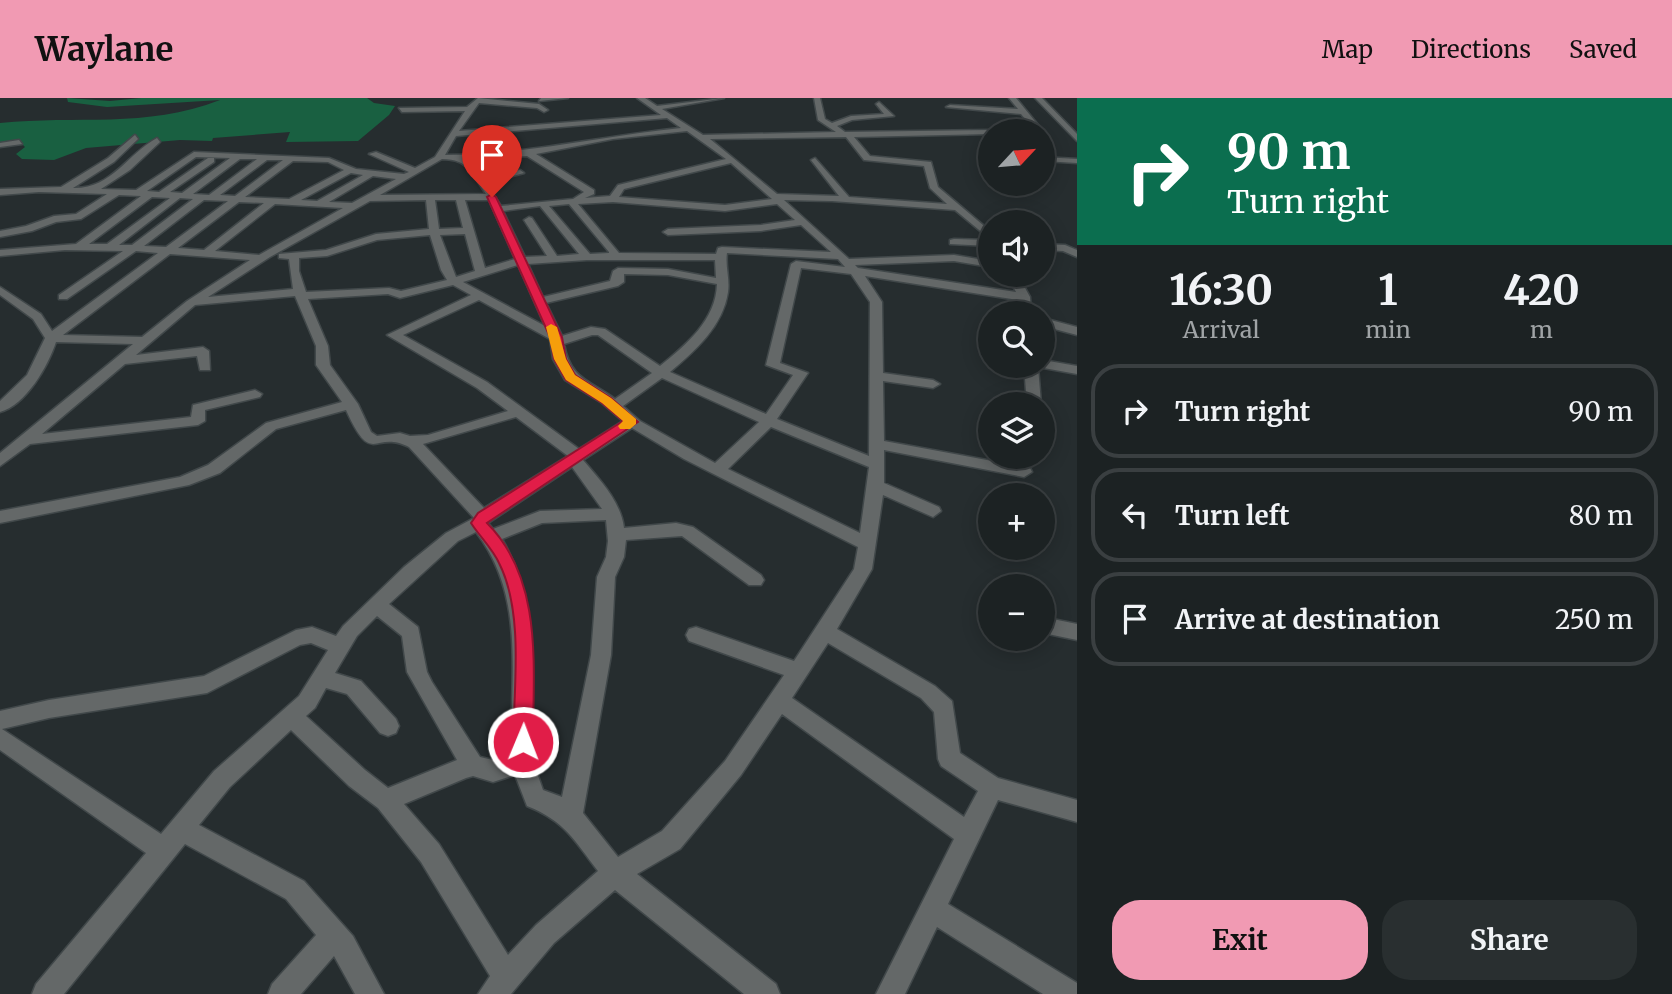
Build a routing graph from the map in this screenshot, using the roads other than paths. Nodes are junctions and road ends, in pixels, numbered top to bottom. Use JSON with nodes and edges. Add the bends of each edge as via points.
{"nodes":[{"id":1,"x":565,"y":98,"type":"edge"},
{"id":2,"x":640,"y":98,"type":"edge"},
{"id":3,"x":722,"y":98,"type":"edge"},
{"id":4,"x":817,"y":98,"type":"edge"},
{"id":5,"x":1012,"y":98,"type":"edge"},
{"id":6,"x":1038,"y":98,"type":"edge"},
{"id":7,"x":706,"y":99,"type":"edge"},
{"id":8,"x":458,"y":100,"type":"edge"},
{"id":9,"x":541,"y":100,"type":"dead end"},
{"id":10,"x":476,"y":103,"type":"edge"},
{"id":11,"x":879,"y":104,"type":"dead end"},
{"id":12,"x":950,"y":107,"type":"dead end"},
{"id":13,"x":402,"y":110,"type":"dead end"},
{"id":14,"x":544,"y":110,"type":"dead end"},
{"id":15,"x":662,"y":112,"type":"junction"},
{"id":16,"x":1023,"y":112,"type":"junction"},
{"id":17,"x":1029,"y":119,"type":"edge"},
{"id":18,"x":553,"y":126,"type":"junction"},
{"id":19,"x":832,"y":126,"type":"junction"},
{"id":20,"x":978,"y":132,"type":"edge"},
{"id":21,"x":694,"y":133,"type":"junction"},
{"id":22,"x":455,"y":134,"type":"junction"},
{"id":23,"x":1055,"y":134,"type":"edge"},
{"id":24,"x":848,"y":135,"type":"junction"},
{"id":25,"x":1074,"y":136,"type":"edge"},
{"id":26,"x":135,"y":137,"type":"dead end"},
{"id":27,"x":157,"y":140,"type":"dead end"},
{"id":28,"x":19,"y":142,"type":"dead end"},
{"id":29,"x":581,"y":142,"type":"junction"},
{"id":30,"x":0,"y":145,"type":"edge"},
{"id":31,"x":530,"y":153,"type":"junction"},
{"id":32,"x":373,"y":154,"type":"dead end"},
{"id":33,"x":240,"y":155,"type":"junction"},
{"id":34,"x":439,"y":157,"type":"junction"},
{"id":35,"x":264,"y":158,"type":"junction"},
{"id":36,"x":463,"y":158,"type":"junction"},
{"id":37,"x":290,"y":159,"type":"junction"},
{"id":38,"x":211,"y":160,"type":"dead end"},
{"id":39,"x":732,"y":160,"type":"junction"},
{"id":40,"x":815,"y":160,"type":"dead end"},
{"id":41,"x":1055,"y":160,"type":"edge"},
{"id":42,"x":1077,"y":161,"type":"edge"},
{"id":43,"x":351,"y":169,"type":"junction"},
{"id":44,"x":416,"y":171,"type":"junction"},
{"id":45,"x":374,"y":172,"type":"junction"},
{"id":46,"x":520,"y":173,"type":"dead end"},
{"id":47,"x":405,"y":177,"type":"junction"},
{"id":48,"x":481,"y":181,"type":"junction"},
{"id":49,"x":63,"y":190,"type":"junction"},
{"id":50,"x":90,"y":191,"type":"junction"},
{"id":51,"x":0,"y":192,"type":"edge"},
{"id":52,"x":117,"y":192,"type":"junction"},
{"id":53,"x":138,"y":193,"type":"junction"},
{"id":54,"x":151,"y":194,"type":"junction"},
{"id":55,"x":162,"y":194,"type":"junction"},
{"id":56,"x":182,"y":195,"type":"junction"},
{"id":57,"x":208,"y":196,"type":"junction"},
{"id":58,"x":239,"y":198,"type":"junction"},
{"id":59,"x":366,"y":198,"type":"junction"},
{"id":60,"x":430,"y":198,"type":"junction"},
{"id":61,"x":460,"y":198,"type":"junction"},
{"id":62,"x":613,"y":199,"type":"junction"},
{"id":63,"x":777,"y":199,"type":"junction"},
{"id":64,"x":846,"y":199,"type":"junction"},
{"id":65,"x":274,"y":200,"type":"junction"},
{"id":66,"x":293,"y":201,"type":"junction"},
{"id":67,"x":575,"y":201,"type":"junction"},
{"id":68,"x":320,"y":203,"type":"junction"},
{"id":69,"x":494,"y":203,"type":"junction"},
{"id":70,"x":542,"y":203,"type":"junction"},
{"id":71,"x":351,"y":206,"type":"junction"},
{"id":72,"x":959,"y":208,"type":"junction"},
{"id":73,"x":528,"y":220,"type":"dead end"},
{"id":74,"x":803,"y":222,"type":"junction"},
{"id":75,"x":978,"y":225,"type":"edge"},
{"id":76,"x":470,"y":231,"type":"junction"},
{"id":77,"x":434,"y":232,"type":"junction"},
{"id":78,"x":668,"y":232,"type":"dead end"},
{"id":79,"x":536,"y":233,"type":"junction"},
{"id":80,"x":0,"y":234,"type":"edge"},
{"id":81,"x":509,"y":235,"type":"junction"},
{"id":82,"x":954,"y":242,"type":"dead end"},
{"id":83,"x":978,"y":243,"type":"edge"},
{"id":84,"x":1055,"y":248,"type":"edge"},
{"id":85,"x":76,"y":249,"type":"junction"},
{"id":86,"x":107,"y":249,"type":"junction"},
{"id":87,"x":133,"y":249,"type":"junction"},
{"id":88,"x":166,"y":251,"type":"junction"},
{"id":89,"x":0,"y":253,"type":"edge"},
{"id":90,"x":205,"y":254,"type":"junction"},
{"id":91,"x":1077,"y":254,"type":"edge"},
{"id":92,"x":294,"y":256,"type":"junction"},
{"id":93,"x":614,"y":256,"type":"junction"},
{"id":94,"x":264,"y":257,"type":"junction"},
{"id":95,"x":587,"y":257,"type":"junction"},
{"id":96,"x":663,"y":257,"type":"junction"},
{"id":97,"x":720,"y":257,"type":"junction"},
{"id":98,"x":554,"y":258,"type":"junction"},
{"id":99,"x":520,"y":261,"type":"junction"},
{"id":100,"x":978,"y":262,"type":"edge"},
{"id":101,"x":848,"y":264,"type":"junction"},
{"id":102,"x":480,"y":271,"type":"junction"},
{"id":103,"x":668,"y":272,"type":"junction"},
{"id":104,"x":453,"y":281,"type":"junction"},
{"id":105,"x":722,"y":282,"type":"junction"},
{"id":106,"x":1019,"y":287,"type":"edge"},
{"id":107,"x":300,"y":294,"type":"junction"},
{"id":108,"x":3,"y":296,"type":"edge"},
{"id":109,"x":480,"y":296,"type":"junction"},
{"id":110,"x":63,"y":297,"type":"dead end"},
{"id":111,"x":1024,"y":297,"type":"junction"},
{"id":112,"x":539,"y":301,"type":"junction"},
{"id":113,"x":1024,"y":301,"type":"edge"},
{"id":114,"x":191,"y":303,"type":"junction"},
{"id":115,"x":1055,"y":325,"type":"edge"},
{"id":116,"x":1077,"y":331,"type":"edge"},
{"id":117,"x":51,"y":338,"type":"junction"},
{"id":118,"x":557,"y":339,"type":"junction"},
{"id":119,"x":144,"y":341,"type":"junction"},
{"id":120,"x":121,"y":360,"type":"junction"},
{"id":121,"x":205,"y":366,"type":"dead end"},
{"id":122,"x":1055,"y":366,"type":"edge"},
{"id":123,"x":1077,"y":370,"type":"edge"},
{"id":124,"x":660,"y":372,"type":"junction"},
{"id":125,"x":877,"y":376,"type":"junction"},
{"id":126,"x":933,"y":384,"type":"dead end"},
{"id":127,"x":255,"y":394,"type":"dead end"},
{"id":128,"x":351,"y":404,"type":"junction"},
{"id":129,"x":614,"y":406,"type":"junction"},
{"id":130,"x":0,"y":408,"type":"edge"},
{"id":131,"x":519,"y":412,"type":"junction"},
{"id":132,"x":769,"y":421,"type":"junction"},
{"id":133,"x":632,"y":422,"type":"junction"},
{"id":134,"x":25,"y":440,"type":"junction"},
{"id":135,"x":409,"y":441,"type":"junction"},
{"id":136,"x":877,"y":444,"type":"junction"},
{"id":137,"x":576,"y":457,"type":"junction"},
{"id":138,"x":0,"y":461,"type":"edge"},
{"id":139,"x":877,"y":465,"type":"junction"},
{"id":140,"x":717,"y":470,"type":"junction"},
{"id":141,"x":1024,"y":472,"type":"dead end"},
{"id":142,"x":876,"y":486,"type":"junction"},
{"id":143,"x":933,"y":511,"type":"dead end"},
{"id":144,"x":614,"y":514,"type":"junction"},
{"id":145,"x":0,"y":516,"type":"edge"},
{"id":146,"x":484,"y":526,"type":"junction"},
{"id":147,"x":617,"y":535,"type":"junction"},
{"id":148,"x":867,"y":544,"type":"junction"},
{"id":149,"x":755,"y":580,"type":"dead end"},
{"id":150,"x":376,"y":604,"type":"junction"},
{"id":151,"x":1055,"y":627,"type":"edge"},
{"id":152,"x":825,"y":631,"type":"junction"},
{"id":153,"x":1077,"y":632,"type":"edge"},
{"id":154,"x":696,"y":635,"type":"dead end"},
{"id":155,"x":340,"y":646,"type":"junction"},
{"id":156,"x":798,"y":671,"type":"junction"},
{"id":157,"x":320,"y":678,"type":"junction"},
{"id":158,"x":779,"y":700,"type":"junction"},
{"id":159,"x":290,"y":716,"type":"junction"},
{"id":160,"x":0,"y":720,"type":"edge"},
{"id":161,"x":388,"y":726,"type":"dead end"},
{"id":162,"x":0,"y":738,"type":"edge"},
{"id":163,"x":523,"y":762,"type":"junction"},
{"id":164,"x":473,"y":766,"type":"junction"},
{"id":165,"x":992,"y":787,"type":"junction"},
{"id":166,"x":386,"y":800,"type":"junction"},
{"id":167,"x":1077,"y":811,"type":"edge"},
{"id":168,"x":570,"y":816,"type":"junction"},
{"id":169,"x":183,"y":829,"type":"junction"},
{"id":170,"x":969,"y":835,"type":"junction"},
{"id":171,"x":164,"y":851,"type":"junction"},
{"id":172,"x":615,"y":873,"type":"junction"},
{"id":173,"x":932,"y":909,"type":"junction"},
{"id":174,"x":334,"y":935,"type":"junction"},
{"id":175,"x":499,"y":986,"type":"edge"},
{"id":176,"x":46,"y":994,"type":"edge"},
{"id":177,"x":282,"y":994,"type":"edge"},
{"id":178,"x":370,"y":994,"type":"edge"},
{"id":179,"x":766,"y":994,"type":"edge"},
{"id":180,"x":890,"y":994,"type":"edge"},
{"id":181,"x":1069,"y":994,"type":"edge"}],
"edges":[{"from":1,"to":9,"type":"street"},
{"from":2,"to":15,"type":"street"},
{"from":3,"to":7,"type":"street"},
{"from":4,"to":19,"type":"street","via":[[822,120]]},
{"from":5,"to":16,"type":"street"},
{"from":6,"to":25,"type":"street"},
{"from":7,"to":15,"type":"street"},
{"from":8,"to":10,"type":"street"},
{"from":10,"to":13,"type":"street"},
{"from":10,"to":14,"type":"street"},
{"from":10,"to":22,"type":"street"},
{"from":11,"to":19,"type":"street","via":[[890,116],[851,118]]},
{"from":12,"to":16,"type":"street"},
{"from":15,"to":18,"type":"street"},
{"from":15,"to":21,"type":"street"},
{"from":16,"to":17,"type":"street"},
{"from":18,"to":22,"type":"street"},
{"from":18,"to":29,"type":"street"},
{"from":19,"to":24,"type":"street"},
{"from":20,"to":24,"type":"street"},
{"from":21,"to":24,"type":"street"},
{"from":21,"to":29,"type":"street"},
{"from":21,"to":39,"type":"street"},
{"from":22,"to":34,"type":"street"},
{"from":23,"to":25,"type":"street"},
{"from":24,"to":72,"type":"street","via":[[871,159],[928,164],[934,188]]},
{"from":26,"to":49,"type":"street","via":[[111,160]]},
{"from":27,"to":50,"type":"street","via":[[127,168]]},
{"from":28,"to":30,"type":"street"},
{"from":29,"to":31,"type":"street"},
{"from":31,"to":36,"type":"street"},
{"from":31,"to":67,"type":"street","via":[[591,192],[576,196]]},
{"from":32,"to":44,"type":"street"},
{"from":33,"to":35,"type":"street"},
{"from":33,"to":53,"type":"street","via":[[194,155]]},
{"from":33,"to":56,"type":"street"},
{"from":34,"to":36,"type":"street"},
{"from":34,"to":44,"type":"street"},
{"from":35,"to":37,"type":"street"},
{"from":35,"to":57,"type":"street"},
{"from":36,"to":48,"type":"street"},
{"from":37,"to":43,"type":"street","via":[[329,160]]},
{"from":37,"to":58,"type":"street"},
{"from":38,"to":55,"type":"street"},
{"from":39,"to":62,"type":"street","via":[[621,187]]},
{"from":39,"to":63,"type":"street"},
{"from":40,"to":64,"type":"street"},
{"from":41,"to":42,"type":"street"},
{"from":43,"to":45,"type":"street"},
{"from":43,"to":66,"type":"street"},
{"from":44,"to":47,"type":"street"},
{"from":45,"to":47,"type":"street"},
{"from":45,"to":68,"type":"street"},
{"from":46,"to":48,"type":"street"},
{"from":47,"to":59,"type":"street"},
{"from":48,"to":69,"type":"street"},
{"from":49,"to":50,"type":"street"},
{"from":49,"to":51,"type":"street"},
{"from":50,"to":52,"type":"street"},
{"from":52,"to":53,"type":"street"},
{"from":52,"to":80,"type":"street","via":[[78,217]]},
{"from":53,"to":54,"type":"street"},
{"from":54,"to":55,"type":"street"},
{"from":54,"to":85,"type":"street"},
{"from":55,"to":56,"type":"street"},
{"from":56,"to":57,"type":"street"},
{"from":56,"to":86,"type":"street"},
{"from":57,"to":58,"type":"street"},
{"from":57,"to":87,"type":"street"},
{"from":58,"to":65,"type":"street"},
{"from":58,"to":88,"type":"street"},
{"from":59,"to":60,"type":"street"},
{"from":59,"to":71,"type":"street"},
{"from":60,"to":61,"type":"street"},
{"from":60,"to":77,"type":"street"},
{"from":61,"to":69,"type":"street"},
{"from":61,"to":76,"type":"street"},
{"from":62,"to":63,"type":"street","via":[[725,208]]},
{"from":62,"to":67,"type":"street"},
{"from":63,"to":64,"type":"street"},
{"from":63,"to":74,"type":"street"},
{"from":64,"to":72,"type":"street"},
{"from":65,"to":66,"type":"street"},
{"from":65,"to":90,"type":"street"},
{"from":66,"to":68,"type":"street"},
{"from":67,"to":70,"type":"street"},
{"from":67,"to":93,"type":"street"},
{"from":68,"to":71,"type":"street"},
{"from":69,"to":70,"type":"street"},
{"from":69,"to":81,"type":"street"},
{"from":70,"to":95,"type":"street"},
{"from":71,"to":94,"type":"street"},
{"from":72,"to":75,"type":"street"},
{"from":73,"to":79,"type":"street"},
{"from":74,"to":78,"type":"street"},
{"from":74,"to":101,"type":"street"},
{"from":76,"to":77,"type":"street"},
{"from":76,"to":102,"type":"street"},
{"from":77,"to":92,"type":"street","via":[[376,237],[345,250]]},
{"from":77,"to":104,"type":"street"},
{"from":79,"to":81,"type":"street"},
{"from":79,"to":98,"type":"street"},
{"from":81,"to":99,"type":"street"},
{"from":82,"to":83,"type":"street"},
{"from":84,"to":91,"type":"street"},
{"from":85,"to":86,"type":"street"},
{"from":85,"to":89,"type":"street"},
{"from":86,"to":87,"type":"street"},
{"from":87,"to":88,"type":"street"},
{"from":87,"to":110,"type":"street"},
{"from":88,"to":90,"type":"street"},
{"from":88,"to":117,"type":"street"},
{"from":90,"to":94,"type":"street"},
{"from":92,"to":94,"type":"street"},
{"from":92,"to":107,"type":"street"},
{"from":93,"to":95,"type":"street"},
{"from":93,"to":96,"type":"street"},
{"from":94,"to":114,"type":"street"},
{"from":95,"to":98,"type":"street"},
{"from":96,"to":97,"type":"street"},
{"from":96,"to":103,"type":"street"},
{"from":97,"to":101,"type":"street","via":[[722,250]]},
{"from":97,"to":105,"type":"street"},
{"from":98,"to":99,"type":"street"},
{"from":99,"to":102,"type":"street"},
{"from":99,"to":112,"type":"street"},
{"from":100,"to":101,"type":"street","via":[[954,258]]},
{"from":101,"to":111,"type":"street"},
{"from":101,"to":125,"type":"street","via":[[876,302]]},
{"from":101,"to":132,"type":"street","via":[[796,264],[774,365],[801,373]]},
{"from":102,"to":104,"type":"street"},
{"from":103,"to":105,"type":"street"},
{"from":103,"to":112,"type":"street","via":[[618,271],[614,284]]},
{"from":104,"to":107,"type":"street","via":[[400,295],[388,291]]},
{"from":104,"to":109,"type":"street"},
{"from":105,"to":124,"type":"street","via":[[716,315],[705,334]]},
{"from":106,"to":111,"type":"street"},
{"from":107,"to":114,"type":"street"},
{"from":107,"to":128,"type":"street","via":[[322,346],[323,365]]},
{"from":108,"to":117,"type":"street","via":[[37,317]]},
{"from":109,"to":118,"type":"street"},
{"from":109,"to":131,"type":"street","via":[[393,335],[464,373]]},
{"from":111,"to":113,"type":"street"},
{"from":112,"to":118,"type":"street"},
{"from":114,"to":119,"type":"street"},
{"from":115,"to":116,"type":"street"},
{"from":117,"to":119,"type":"street"},
{"from":117,"to":130,"type":"street","via":[[30,383]]},
{"from":118,"to":124,"type":"street","via":[[601,332]]},
{"from":118,"to":129,"type":"street","via":[[560,359],[570,377]]},
{"from":119,"to":120,"type":"street"},
{"from":120,"to":121,"type":"street","via":[[203,351]]},
{"from":120,"to":134,"type":"street"},
{"from":122,"to":123,"type":"street"},
{"from":124,"to":129,"type":"street"},
{"from":124,"to":132,"type":"street"},
{"from":125,"to":126,"type":"street"},
{"from":125,"to":136,"type":"street"},
{"from":127,"to":134,"type":"street","via":[[198,408],[198,421]]},
{"from":128,"to":135,"type":"street","via":[[369,439],[394,436]]},
{"from":128,"to":145,"type":"street","via":[[271,426],[236,456],[183,481]]},
{"from":129,"to":133,"type":"street"},
{"from":131,"to":135,"type":"street"},
{"from":131,"to":137,"type":"street"},
{"from":132,"to":139,"type":"street"},
{"from":132,"to":140,"type":"street"},
{"from":133,"to":137,"type":"street"},
{"from":133,"to":140,"type":"street"},
{"from":134,"to":138,"type":"street"},
{"from":135,"to":146,"type":"street"},
{"from":136,"to":139,"type":"street"},
{"from":136,"to":141,"type":"street"},
{"from":137,"to":144,"type":"street"},
{"from":137,"to":146,"type":"street"},
{"from":139,"to":142,"type":"street"},
{"from":140,"to":148,"type":"street"},
{"from":142,"to":143,"type":"street"},
{"from":142,"to":148,"type":"street"},
{"from":144,"to":146,"type":"street","via":[[540,517]]},
{"from":144,"to":147,"type":"street"},
{"from":146,"to":150,"type":"street","via":[[452,537]]},
{"from":146,"to":163,"type":"street","via":[[508,564],[520,600]]},
{"from":147,"to":149,"type":"street","via":[[676,528],[687,531]]},
{"from":147,"to":168,"type":"street","via":[[615,557],[606,577],[601,655]]},
{"from":148,"to":152,"type":"street","via":[[863,569]]},
{"from":150,"to":155,"type":"street"},
{"from":150,"to":164,"type":"street","via":[[411,632],[417,672]]},
{"from":151,"to":153,"type":"street"},
{"from":152,"to":156,"type":"street"},
{"from":152,"to":165,"type":"street","via":[[928,692],[944,708],[949,759]]},
{"from":154,"to":156,"type":"street"},
{"from":155,"to":157,"type":"street"},
{"from":155,"to":160,"type":"street","via":[[312,635],[296,638],[207,684]]},
{"from":156,"to":158,"type":"street"},
{"from":157,"to":159,"type":"street","via":[[307,702]]},
{"from":157,"to":161,"type":"street","via":[[354,687]]},
{"from":158,"to":170,"type":"street"},
{"from":158,"to":172,"type":"street","via":[[733,768],[671,840]]},
{"from":159,"to":166,"type":"street"},
{"from":159,"to":169,"type":"street","via":[[222,779]]},
{"from":162,"to":171,"type":"street"},
{"from":163,"to":164,"type":"street","via":[[493,771]]},
{"from":163,"to":168,"type":"street","via":[[535,798]]},
{"from":164,"to":166,"type":"street"},
{"from":165,"to":167,"type":"street"},
{"from":165,"to":170,"type":"street"},
{"from":166,"to":175,"type":"street","via":[[430,853]]},
{"from":168,"to":172,"type":"street"},
{"from":169,"to":171,"type":"street"},
{"from":169,"to":174,"type":"street","via":[[295,890]]},
{"from":170,"to":173,"type":"street"},
{"from":171,"to":176,"type":"street"},
{"from":172,"to":175,"type":"street","via":[[544,934]]},
{"from":172,"to":179,"type":"street"},
{"from":173,"to":180,"type":"street"},
{"from":173,"to":181,"type":"street"},
{"from":174,"to":177,"type":"street"},
{"from":174,"to":178,"type":"street"}]}
